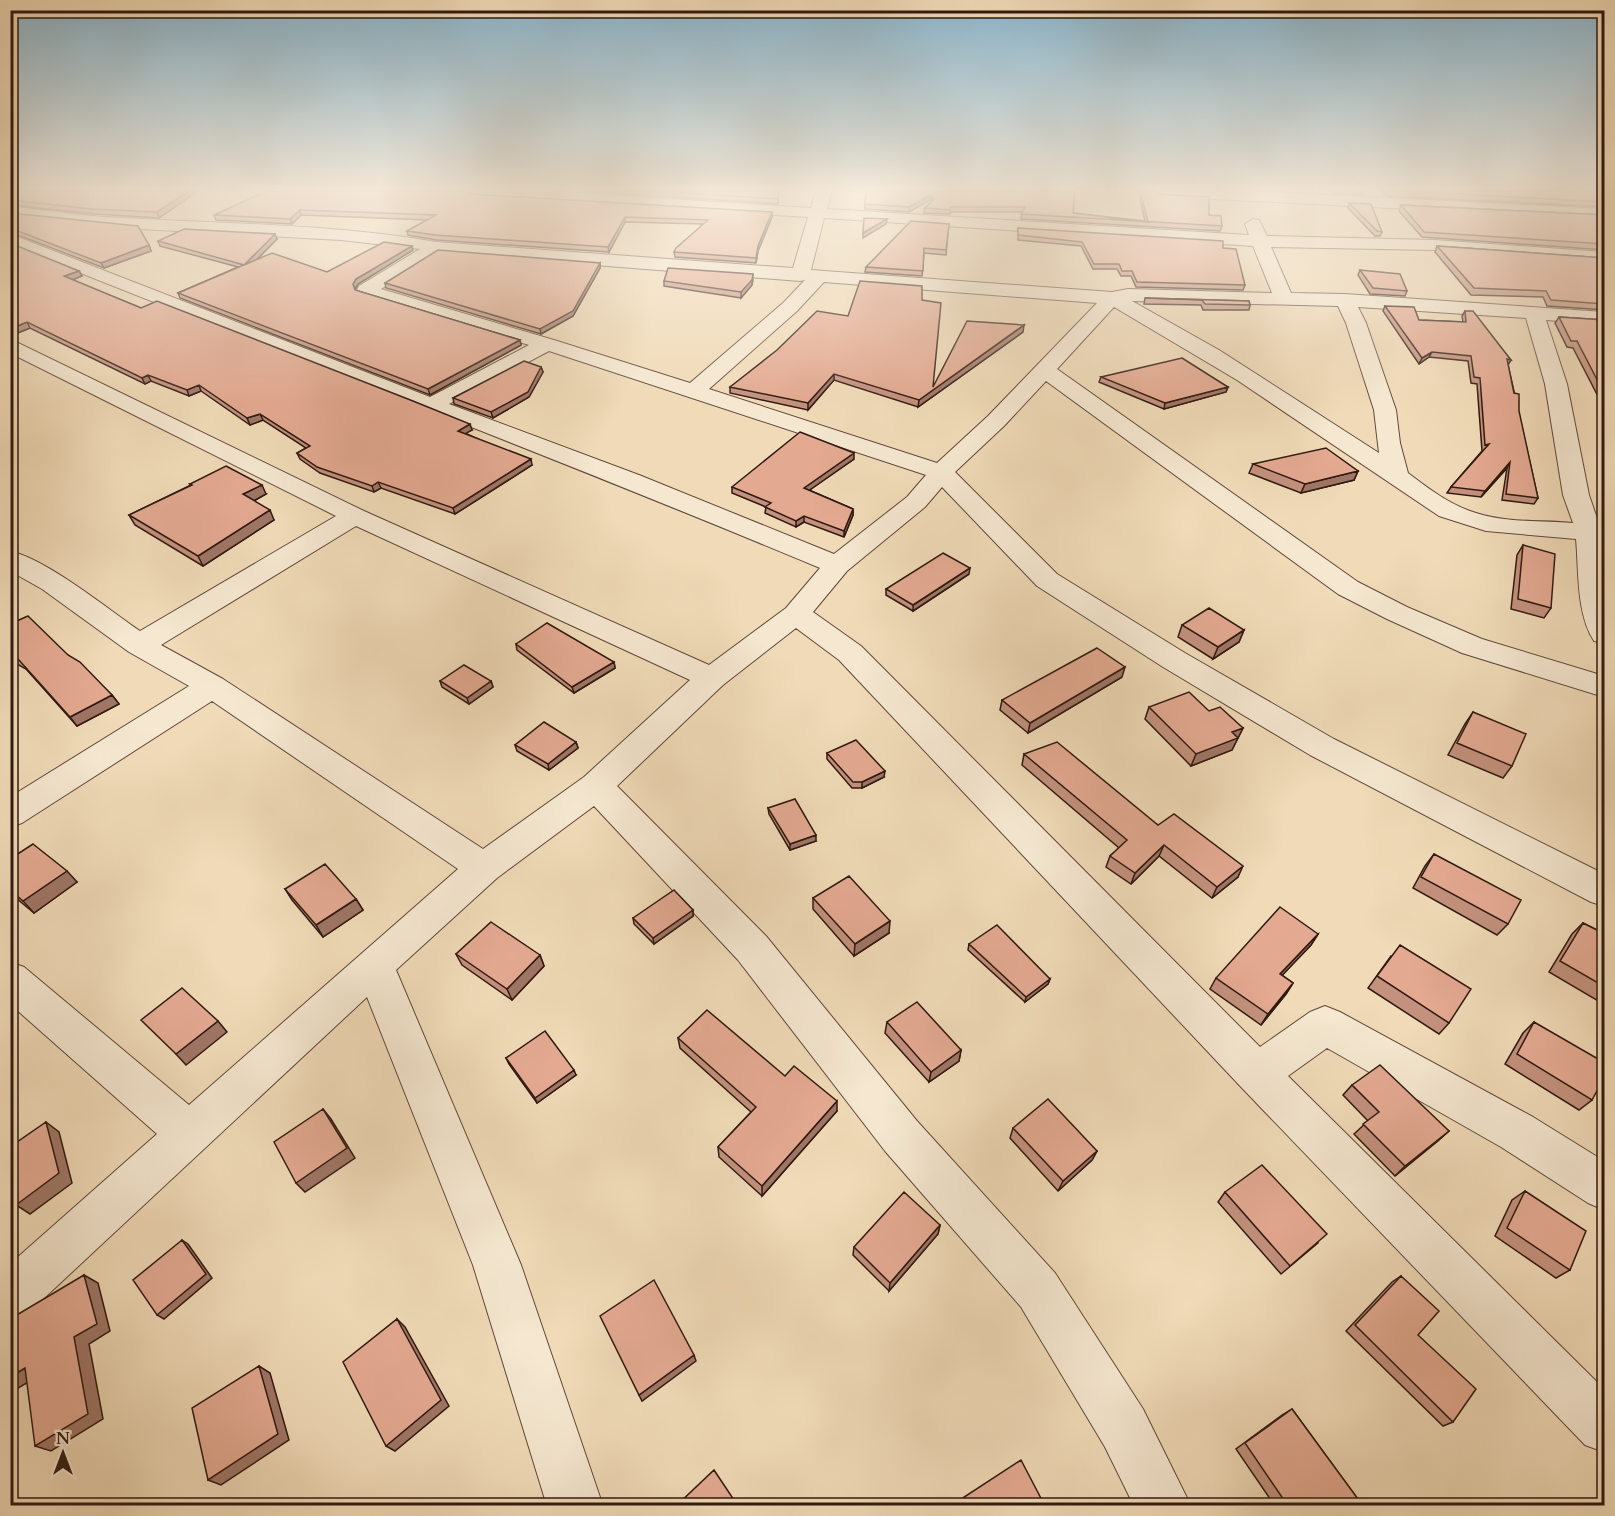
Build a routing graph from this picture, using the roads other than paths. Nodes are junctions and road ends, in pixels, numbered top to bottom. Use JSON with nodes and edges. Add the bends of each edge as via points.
{"nodes":[{"id":1,"x":68,"y":262,"type":"edge"},
{"id":2,"x":412,"y":262,"type":"edge"},
{"id":3,"x":626,"y":262,"type":"edge"},
{"id":4,"x":811,"y":262,"type":"edge"},
{"id":5,"x":1267,"y":262,"type":"edge"},
{"id":6,"x":809,"y":276,"type":"junction"},
{"id":7,"x":1283,"y":297,"type":"junction"},
{"id":8,"x":1112,"y":298,"type":"junction"},
{"id":9,"x":1346,"y":300,"type":"junction"},
{"id":10,"x":1534,"y":313,"type":"junction"},
{"id":11,"x":1605,"y":318,"type":"edge"},
{"id":12,"x":547,"y":344,"type":"junction"},
{"id":13,"x":10,"y":345,"type":"edge"},
{"id":14,"x":1044,"y":370,"type":"junction"},
{"id":15,"x":694,"y":390,"type":"junction"},
{"id":16,"x":431,"y":405,"type":"junction"},
{"id":17,"x":941,"y":472,"type":"junction"},
{"id":18,"x":1396,"y":474,"type":"junction"},
{"id":19,"x":355,"y":516,"type":"junction"},
{"id":20,"x":1597,"y":534,"type":"edge"},
{"id":21,"x":10,"y":559,"type":"edge"},
{"id":22,"x":837,"y":565,"type":"junction"},
{"id":23,"x":796,"y":614,"type":"junction"},
{"id":24,"x":1605,"y":634,"type":"edge"},
{"id":25,"x":139,"y":645,"type":"junction"},
{"id":26,"x":712,"y":678,"type":"junction"},
{"id":27,"x":212,"y":686,"type":"junction"},
{"id":28,"x":1605,"y":687,"type":"edge"},
{"id":29,"x":596,"y":786,"type":"junction"},
{"id":30,"x":10,"y":814,"type":"edge"},
{"id":31,"x":484,"y":868,"type":"junction"},
{"id":32,"x":1605,"y":891,"type":"edge"},
{"id":33,"x":374,"y":965,"type":"junction"},
{"id":34,"x":10,"y":979,"type":"edge"},
{"id":35,"x":1257,"y":1074,"type":"junction"},
{"id":36,"x":190,"y":1134,"type":"junction"},
{"id":37,"x":1605,"y":1187,"type":"edge"},
{"id":38,"x":10,"y":1297,"type":"edge"},
{"id":39,"x":1605,"y":1426,"type":"edge"},
{"id":40,"x":575,"y":1506,"type":"edge"},
{"id":41,"x":1163,"y":1506,"type":"edge"}],
"edges":[{"from":1,"to":16,"type":"street"},
{"from":2,"to":12,"type":"street","via":[[366,290]]},
{"from":3,"to":6,"type":"street"},
{"from":4,"to":6,"type":"street"},
{"from":5,"to":7,"type":"street"},
{"from":6,"to":8,"type":"street"},
{"from":6,"to":15,"type":"street","via":[[790,308]]},
{"from":7,"to":8,"type":"street"},
{"from":7,"to":9,"type":"street"},
{"from":8,"to":14,"type":"street"},
{"from":8,"to":18,"type":"street","via":[[1208,353]]},
{"from":9,"to":10,"type":"street"},
{"from":9,"to":18,"type":"street","via":[[1385,410]]},
{"from":10,"to":11,"type":"street"},
{"from":10,"to":20,"type":"street","via":[[1556,384],[1576,495]]},
{"from":12,"to":15,"type":"street"},
{"from":12,"to":16,"type":"street"},
{"from":13,"to":19,"type":"street"},
{"from":14,"to":17,"type":"street"},
{"from":14,"to":28,"type":"street","via":[[1348,588],[1472,646]]},
{"from":15,"to":17,"type":"street"},
{"from":16,"to":22,"type":"street","via":[[630,480]]},
{"from":17,"to":22,"type":"street","via":[[916,502]]},
{"from":17,"to":32,"type":"street","via":[[1047,580],[1322,747]]},
{"from":18,"to":20,"type":"street","via":[[1446,510],[1474,521]]},
{"from":19,"to":25,"type":"street"},
{"from":19,"to":26,"type":"street"},
{"from":20,"to":24,"type":"street","via":[[1596,606]]},
{"from":21,"to":25,"type":"street","via":[[52,583]]},
{"from":22,"to":23,"type":"street"},
{"from":23,"to":26,"type":"street"},
{"from":23,"to":35,"type":"street","via":[[850,653]]},
{"from":25,"to":27,"type":"street"},
{"from":26,"to":29,"type":"street"},
{"from":27,"to":30,"type":"street"},
{"from":27,"to":31,"type":"street"},
{"from":29,"to":31,"type":"street"},
{"from":29,"to":41,"type":"street","via":[[752,948],[901,1136],[1038,1290],[1124,1428]]},
{"from":31,"to":33,"type":"street"},
{"from":33,"to":36,"type":"street"},
{"from":33,"to":40,"type":"street","via":[[498,1265]]},
{"from":34,"to":36,"type":"street"},
{"from":35,"to":37,"type":"street","via":[[1325,1025],[1517,1132]]},
{"from":35,"to":39,"type":"street"},
{"from":36,"to":38,"type":"street"}]}
